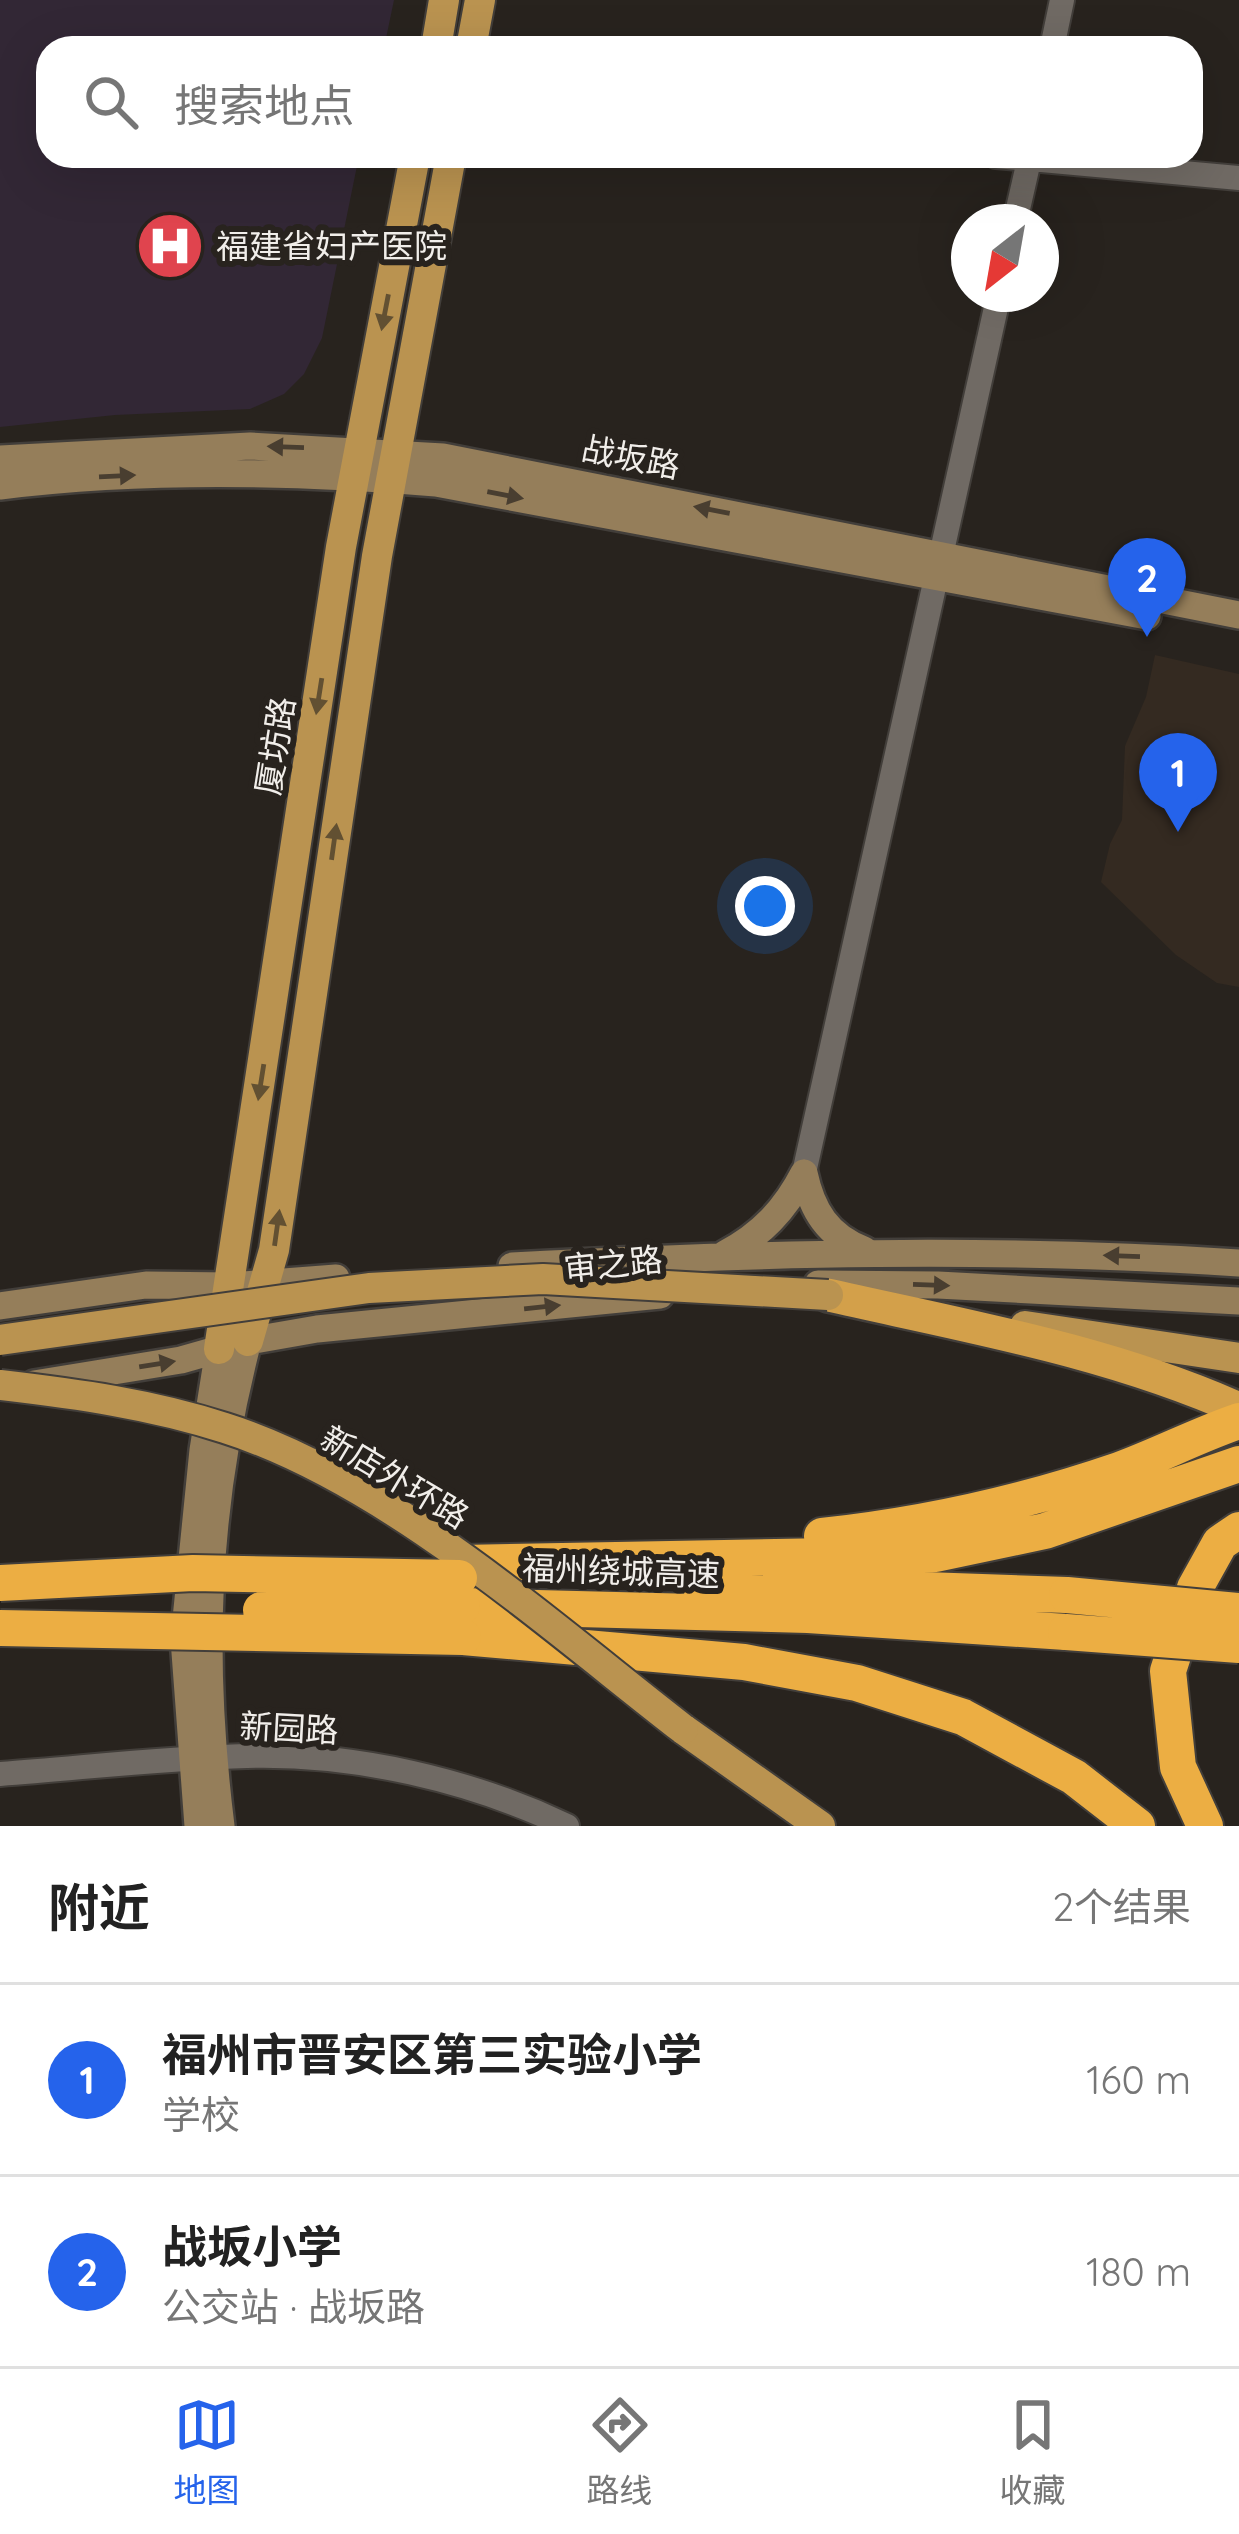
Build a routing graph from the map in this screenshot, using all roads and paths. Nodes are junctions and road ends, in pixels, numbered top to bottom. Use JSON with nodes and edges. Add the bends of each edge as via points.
{"nodes":[{"id":1,"x":444,"y":0,"type":"edge"},
{"id":2,"x":480,"y":0,"type":"edge"},
{"id":3,"x":1062,"y":0,"type":"edge"},
{"id":4,"x":438,"y":36,"type":"edge"},
{"id":5,"x":473,"y":36,"type":"edge"},
{"id":6,"x":1054,"y":36,"type":"edge"},
{"id":7,"x":414,"y":168,"type":"edge"},
{"id":8,"x":449,"y":168,"type":"edge"},
{"id":9,"x":1027,"y":168,"type":"edge"},
{"id":10,"x":1128,"y":168,"type":"edge"},
{"id":11,"x":1239,"y":178,"type":"edge"},
{"id":12,"x":1019,"y":204,"type":"edge"},
{"id":13,"x":995,"y":312,"type":"edge"},
{"id":14,"x":0,"y":459,"type":"edge"},
{"id":15,"x":356,"y":464,"type":"junction"},
{"id":16,"x":393,"y":465,"type":"junction"},
{"id":17,"x":0,"y":486,"type":"edge"},
{"id":18,"x":938,"y":566,"type":"junction"},
{"id":19,"x":1239,"y":615,"type":"edge"},
{"id":20,"x":1239,"y":634,"type":"edge"},
{"id":21,"x":804,"y":1173,"type":"junction"},
{"id":22,"x":875,"y":1254,"type":"junction"},
{"id":23,"x":719,"y":1257,"type":"junction"},
{"id":24,"x":1239,"y":1263,"type":"edge"},
{"id":25,"x":263,"y":1284,"type":"junction"},
{"id":26,"x":230,"y":1286,"type":"junction"},
{"id":27,"x":828,"y":1295,"type":"junction"},
{"id":28,"x":1239,"y":1301,"type":"edge"},
{"id":29,"x":0,"y":1306,"type":"edge"},
{"id":30,"x":0,"y":1340,"type":"edge"},
{"id":31,"x":234,"y":1345,"type":"junction"},
{"id":32,"x":1239,"y":1358,"type":"edge"},
{"id":33,"x":0,"y":1388,"type":"edge"},
{"id":34,"x":1239,"y":1409,"type":"edge"},
{"id":35,"x":1239,"y":1421,"type":"edge"},
{"id":36,"x":1239,"y":1464,"type":"edge"},
{"id":37,"x":1239,"y":1530,"type":"edge"},
{"id":38,"x":616,"y":1558,"type":"junction"},
{"id":39,"x":0,"y":1583,"type":"edge"},
{"id":40,"x":461,"y":1596,"type":"junction"},
{"id":41,"x":1239,"y":1611,"type":"edge"},
{"id":42,"x":0,"y":1618,"type":"edge"},
{"id":43,"x":0,"y":1628,"type":"edge"},
{"id":44,"x":1239,"y":1646,"type":"edge"},
{"id":45,"x":202,"y":1760,"type":"junction"},
{"id":46,"x":0,"y":1774,"type":"edge"},
{"id":47,"x":198,"y":1826,"type":"edge"},
{"id":48,"x":220,"y":1826,"type":"edge"},
{"id":49,"x":567,"y":1826,"type":"edge"},
{"id":50,"x":820,"y":1826,"type":"edge"},
{"id":51,"x":1137,"y":1826,"type":"edge"},
{"id":52,"x":1204,"y":1826,"type":"edge"}],
"edges":[{"from":1,"to":4,"type":"main road"},
{"from":2,"to":5,"type":"main road"},
{"from":3,"to":6,"type":"street"},
{"from":7,"to":15,"type":"main road","name":"厦坊路","one_way":true},
{"from":8,"to":16,"type":"main road"},
{"from":9,"to":12,"type":"street"},
{"from":10,"to":11,"type":"street"},
{"from":13,"to":18,"type":"street"},
{"from":15,"to":14,"type":"main road","name":"战坂路","one_way":true,"via":[[224,447]]},
{"from":15,"to":16,"type":"main road","name":"战坂路"},
{"from":17,"to":15,"type":"main road","name":"战坂路","one_way":true},
{"from":15,"to":26,"type":"main road","name":"厦坊路","one_way":true},
{"from":16,"to":18,"type":"main road","name":"战坂路","via":[[469,488]]},
{"from":25,"to":16,"type":"main road","one_way":true},
{"from":18,"to":19,"type":"main road","name":"战坂路"},
{"from":18,"to":20,"type":"main road","name":"战坂路"},
{"from":18,"to":21,"type":"street"},
{"from":21,"to":22,"type":"main road","via":[[829,1230]]},
{"from":21,"to":23,"type":"main road","via":[[757,1236]]},
{"from":22,"to":23,"type":"main road","name":"审之路"},
{"from":24,"to":22,"type":"main road","name":"审之路","one_way":true},
{"from":23,"to":25,"type":"main road","name":"审之路"},
{"from":25,"to":26,"type":"main road","name":"审之路"},
{"from":25,"to":31,"type":"main road"},
{"from":26,"to":29,"type":"main road","name":"审之路","via":[[146,1285]]},
{"from":26,"to":31,"type":"main road","name":"厦坊路"},
{"from":27,"to":30,"type":"main road","bridge":true,"via":[[543,1279],[369,1288]]},
{"from":27,"to":32,"type":"main road"},
{"from":27,"to":34,"type":"highway","via":[[1049,1345]]},
{"from":31,"to":28,"type":"main road","name":"审之路","one_way":true,"via":[[317,1329],[779,1284]]},
{"from":33,"to":31,"type":"main road","name":"审之路","one_way":true},
{"from":31,"to":45,"type":"main road"},
{"from":33,"to":50,"type":"main road","name":"新店外环路","bridge":true,"via":[[120,1399],[229,1429],[317,1468],[400,1515]]},
{"from":35,"to":38,"type":"highway","via":[[1122,1469],[906,1527]]},
{"from":36,"to":38,"type":"highway","via":[[1045,1532],[936,1554]]},
{"from":37,"to":52,"type":"highway","via":[[1220,1544],[1195,1588],[1168,1671],[1178,1767]]},
{"from":38,"to":40,"type":"highway"},
{"from":39,"to":40,"type":"highway","name":"福州绕城高速","bridge":true,"via":[[193,1573]]},
{"from":40,"to":41,"type":"highway","name":"福州绕城高速","bridge":true,"via":[[1066,1595]]},
{"from":40,"to":42,"type":"highway","name":"福州绕城高速","bridge":true},
{"from":40,"to":43,"type":"highway","bridge":true},
{"from":40,"to":44,"type":"highway","name":"福州绕城高速","bridge":true},
{"from":40,"to":51,"type":"highway","via":[[856,1682],[963,1717],[1074,1777]]},
{"from":45,"to":46,"type":"street","name":"新园路"},
{"from":45,"to":47,"type":"main road"},
{"from":45,"to":48,"type":"main road"},
{"from":45,"to":49,"type":"street","name":"新园路","via":[[275,1756],[388,1769]]}]}
